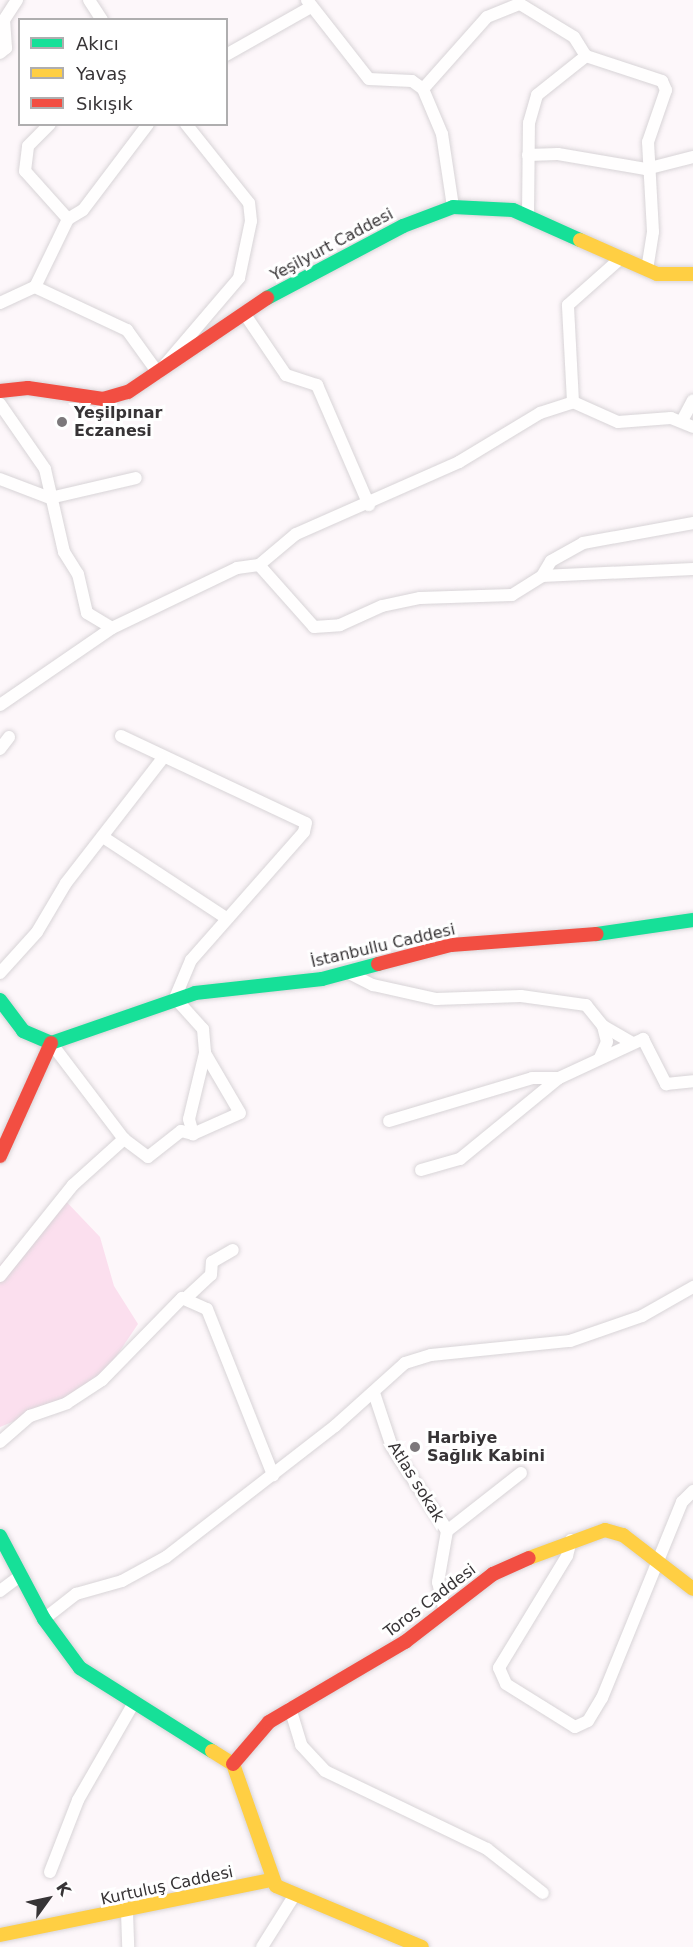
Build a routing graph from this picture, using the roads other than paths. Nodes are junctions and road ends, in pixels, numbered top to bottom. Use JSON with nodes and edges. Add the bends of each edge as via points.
{"nodes":[{"id":1,"x":17,"y":0,"type":"edge"},
{"id":2,"x":92,"y":1,"type":"edge"},
{"id":3,"x":308,"y":4,"type":"edge"},
{"id":4,"x":101,"y":18,"type":"edge"},
{"id":5,"x":0,"y":53,"type":"edge"},
{"id":6,"x":228,"y":54,"type":"edge"},
{"id":7,"x":586,"y":56,"type":"junction"},
{"id":8,"x":423,"y":89,"type":"junction"},
{"id":9,"x":48,"y":126,"type":"edge"},
{"id":10,"x":146,"y":126,"type":"edge"},
{"id":11,"x":188,"y":126,"type":"edge"},
{"id":12,"x":528,"y":155,"type":"junction"},
{"id":13,"x":693,"y":157,"type":"edge"},
{"id":14,"x":646,"y":169,"type":"junction"},
{"id":15,"x":453,"y":207,"type":"junction"},
{"id":16,"x":528,"y":215,"type":"junction"},
{"id":17,"x":68,"y":219,"type":"junction"},
{"id":18,"x":622,"y":258,"type":"junction"},
{"id":19,"x":647,"y":270,"type":"junction"},
{"id":20,"x":693,"y":274,"type":"edge"},
{"id":21,"x":35,"y":287,"type":"junction"},
{"id":22,"x":0,"y":303,"type":"edge"},
{"id":23,"x":244,"y":313,"type":"junction"},
{"id":24,"x":158,"y":373,"type":"junction"},
{"id":25,"x":0,"y":391,"type":"edge"},
{"id":26,"x":693,"y":400,"type":"edge"},
{"id":27,"x":573,"y":402,"type":"junction"},
{"id":28,"x":0,"y":404,"type":"edge"},
{"id":29,"x":688,"y":423,"type":"edge"},
{"id":30,"x":136,"y":478,"type":"dead end"},
{"id":31,"x":0,"y":479,"type":"edge"},
{"id":32,"x":50,"y":498,"type":"junction"},
{"id":33,"x":369,"y":505,"type":"junction"},
{"id":34,"x":693,"y":523,"type":"edge"},
{"id":35,"x":258,"y":565,"type":"junction"},
{"id":36,"x":693,"y":569,"type":"edge"},
{"id":37,"x":542,"y":576,"type":"junction"},
{"id":38,"x":112,"y":628,"type":"junction"},
{"id":39,"x":0,"y":705,"type":"edge"},
{"id":40,"x":121,"y":736,"type":"dead end"},
{"id":41,"x":9,"y":737,"type":"dead end"},
{"id":42,"x":0,"y":749,"type":"edge"},
{"id":43,"x":163,"y":758,"type":"junction"},
{"id":44,"x":103,"y":837,"type":"junction"},
{"id":45,"x":225,"y":917,"type":"junction"},
{"id":46,"x":693,"y":920,"type":"edge"},
{"id":47,"x":0,"y":973,"type":"edge"},
{"id":48,"x":349,"y":973,"type":"junction"},
{"id":49,"x":174,"y":998,"type":"junction"},
{"id":50,"x":2,"y":1008,"type":"edge"},
{"id":51,"x":603,"y":1026,"type":"junction"},
{"id":52,"x":631,"y":1042,"type":"junction"},
{"id":53,"x":51,"y":1043,"type":"junction"},
{"id":54,"x":205,"y":1053,"type":"junction"},
{"id":55,"x":600,"y":1058,"type":"junction"},
{"id":56,"x":693,"y":1076,"type":"edge"},
{"id":57,"x":559,"y":1078,"type":"junction"},
{"id":58,"x":693,"y":1081,"type":"edge"},
{"id":59,"x":680,"y":1082,"type":"junction"},
{"id":60,"x":389,"y":1120,"type":"dead end"},
{"id":61,"x":193,"y":1134,"type":"junction"},
{"id":62,"x":124,"y":1139,"type":"junction"},
{"id":63,"x":0,"y":1156,"type":"edge"},
{"id":64,"x":421,"y":1170,"type":"dead end"},
{"id":65,"x":233,"y":1250,"type":"dead end"},
{"id":66,"x":0,"y":1276,"type":"edge"},
{"id":67,"x":693,"y":1287,"type":"edge"},
{"id":68,"x":185,"y":1299,"type":"junction"},
{"id":69,"x":374,"y":1393,"type":"junction"},
{"id":70,"x":0,"y":1442,"type":"edge"},
{"id":71,"x":521,"y":1473,"type":"dead end"},
{"id":72,"x":273,"y":1476,"type":"junction"},
{"id":73,"x":693,"y":1491,"type":"edge"},
{"id":74,"x":447,"y":1531,"type":"junction"},
{"id":75,"x":0,"y":1536,"type":"edge"},
{"id":76,"x":570,"y":1540,"type":"junction"},
{"id":77,"x":658,"y":1564,"type":"junction"},
{"id":78,"x":20,"y":1576,"type":"junction"},
{"id":79,"x":693,"y":1589,"type":"edge"},
{"id":80,"x":0,"y":1592,"type":"edge"},
{"id":81,"x":444,"y":1608,"type":"junction"},
{"id":82,"x":44,"y":1618,"type":"junction"},
{"id":83,"x":132,"y":1706,"type":"junction"},
{"id":84,"x":290,"y":1708,"type":"junction"},
{"id":85,"x":233,"y":1764,"type":"junction"},
{"id":86,"x":50,"y":1872,"type":"dead end"},
{"id":87,"x":271,"y":1880,"type":"junction"},
{"id":88,"x":543,"y":1893,"type":"dead end"},
{"id":89,"x":294,"y":1896,"type":"junction"},
{"id":90,"x":127,"y":1912,"type":"junction"},
{"id":91,"x":0,"y":1935,"type":"edge"},
{"id":92,"x":128,"y":1947,"type":"edge"},
{"id":93,"x":262,"y":1947,"type":"edge"},
{"id":94,"x":422,"y":1947,"type":"edge"}],
"edges":[{"from":1,"to":5,"type":"street","via":[[4,20],[6,48]]},
{"from":2,"to":4,"type":"street"},
{"from":3,"to":6,"type":"street"},
{"from":3,"to":8,"type":"street","via":[[369,79],[412,81]]},
{"from":7,"to":8,"type":"street","via":[[574,37],[520,4],[487,16]]},
{"from":7,"to":12,"type":"street","via":[[537,95]]},
{"from":7,"to":14,"type":"street","via":[[665,85],[648,142]]},
{"from":8,"to":15,"type":"street","via":[[442,134]]},
{"from":9,"to":17,"type":"street","via":[[28,146],[25,171]]},
{"from":10,"to":17,"type":"street","via":[[83,210]]},
{"from":11,"to":24,"type":"street","via":[[249,203],[251,221],[238,278]]},
{"from":12,"to":14,"type":"street","via":[[558,154]]},
{"from":12,"to":16,"type":"street"},
{"from":13,"to":14,"type":"street"},
{"from":14,"to":19,"type":"street","via":[[653,232]]},
{"from":15,"to":16,"type":"street","name":"Yeşilyurt Caddesi","via":[[490,206]]},
{"from":15,"to":23,"type":"street","name":"Yeşilyurt Caddesi","via":[[403,226]]},
{"from":16,"to":18,"type":"street","name":"Yeşilyurt Caddesi"},
{"from":17,"to":21,"type":"street"},
{"from":18,"to":19,"type":"street","name":"Yeşilyurt Caddesi"},
{"from":18,"to":27,"type":"street","via":[[568,305]]},
{"from":19,"to":20,"type":"street","name":"Yeşilyurt Caddesi","via":[[670,276]]},
{"from":21,"to":22,"type":"street"},
{"from":21,"to":24,"type":"street","via":[[127,330]]},
{"from":23,"to":24,"type":"street","name":"Yeşilyurt Caddesi"},
{"from":23,"to":33,"type":"street","via":[[286,375],[317,385]]},
{"from":24,"to":25,"type":"street","name":"Yeşilyurt Caddesi","via":[[103,399],[34,388]]},
{"from":26,"to":29,"type":"street"},
{"from":27,"to":29,"type":"street","via":[[618,422]]},
{"from":27,"to":33,"type":"street","via":[[540,413],[459,462]]},
{"from":28,"to":32,"type":"street","via":[[45,469]]},
{"from":30,"to":32,"type":"street"},
{"from":31,"to":32,"type":"street"},
{"from":32,"to":38,"type":"street","via":[[87,613]]},
{"from":33,"to":35,"type":"street","via":[[296,534]]},
{"from":34,"to":37,"type":"street","via":[[583,543],[551,561]]},
{"from":35,"to":37,"type":"street","via":[[314,627],[340,625],[382,606],[420,598],[512,595]]},
{"from":35,"to":38,"type":"street","via":[[237,568]]},
{"from":36,"to":37,"type":"street"},
{"from":38,"to":39,"type":"street"},
{"from":40,"to":43,"type":"street"},
{"from":41,"to":42,"type":"street"},
{"from":43,"to":44,"type":"street"},
{"from":43,"to":45,"type":"street","via":[[306,823],[304,832]]},
{"from":44,"to":45,"type":"street"},
{"from":44,"to":47,"type":"street","via":[[38,932]]},
{"from":45,"to":49,"type":"street","via":[[191,960]]},
{"from":46,"to":48,"type":"street","name":"İstanbullu Caddesi","via":[[650,930],[451,945]]},
{"from":48,"to":49,"type":"street","name":"İstanbullu Caddesi"},
{"from":48,"to":51,"type":"street","via":[[373,985],[436,999],[521,996],[586,1005]]},
{"from":49,"to":53,"type":"street","name":"İstanbullu Caddesi"},
{"from":49,"to":54,"type":"street","via":[[203,1029]]},
{"from":50,"to":53,"type":"street","via":[[31,1038]]},
{"from":51,"to":52,"type":"street"},
{"from":51,"to":55,"type":"street","via":[[607,1042]]},
{"from":52,"to":55,"type":"street"},
{"from":52,"to":59,"type":"street","via":[[643,1039],[666,1084]]},
{"from":53,"to":62,"type":"street"},
{"from":53,"to":63,"type":"street"},
{"from":54,"to":61,"type":"street","via":[[189,1119]]},
{"from":54,"to":61,"type":"street","via":[[240,1113]]},
{"from":55,"to":57,"type":"street"},
{"from":56,"to":59,"type":"street"},
{"from":57,"to":60,"type":"street","via":[[532,1078]]},
{"from":57,"to":64,"type":"street","via":[[460,1159]]},
{"from":58,"to":59,"type":"street"},
{"from":61,"to":62,"type":"street","via":[[182,1131],[148,1157]]},
{"from":62,"to":66,"type":"street","via":[[74,1185]]},
{"from":65,"to":68,"type":"street","via":[[212,1262],[212,1275]]},
{"from":67,"to":69,"type":"street","via":[[642,1316],[570,1341],[431,1355],[405,1363]]},
{"from":68,"to":70,"type":"street","via":[[102,1380],[68,1403],[30,1416]]},
{"from":68,"to":72,"type":"street","via":[[207,1309]]},
{"from":69,"to":72,"type":"street"},
{"from":69,"to":74,"type":"street","name":"Atlas sokak","via":[[392,1447]]},
{"from":71,"to":74,"type":"street"},
{"from":72,"to":82,"type":"street","via":[[166,1557],[122,1581],[75,1594]]},
{"from":73,"to":77,"type":"street","via":[[682,1502]]},
{"from":74,"to":81,"type":"street","name":"Atlas sokak","via":[[438,1582]]},
{"from":75,"to":78,"type":"street"},
{"from":76,"to":77,"type":"street","name":"Toros Caddesi","via":[[614,1532]]},
{"from":76,"to":77,"type":"street","via":[[567,1556],[499,1668],[506,1684],[574,1727],[588,1721],[602,1698]]},
{"from":76,"to":81,"type":"street","name":"Toros Caddesi","via":[[494,1574]]},
{"from":77,"to":79,"type":"street","name":"Toros Caddesi"},
{"from":78,"to":80,"type":"street"},
{"from":78,"to":82,"type":"street"},
{"from":81,"to":84,"type":"street","name":"Toros Caddesi","via":[[405,1642]]},
{"from":82,"to":83,"type":"street","via":[[80,1668]]},
{"from":83,"to":85,"type":"street"},
{"from":83,"to":86,"type":"street","via":[[78,1800]]},
{"from":84,"to":85,"type":"street","name":"Toros Caddesi","via":[[259,1730]]},
{"from":84,"to":88,"type":"street","via":[[301,1745],[326,1771],[487,1849]]},
{"from":85,"to":87,"type":"street"},
{"from":87,"to":89,"type":"street"},
{"from":87,"to":90,"type":"street","name":"Kurtuluş Caddesi"},
{"from":89,"to":93,"type":"street"},
{"from":89,"to":94,"type":"street"},
{"from":90,"to":91,"type":"street","name":"Kurtuluş Caddesi"},
{"from":90,"to":92,"type":"street"}]}
